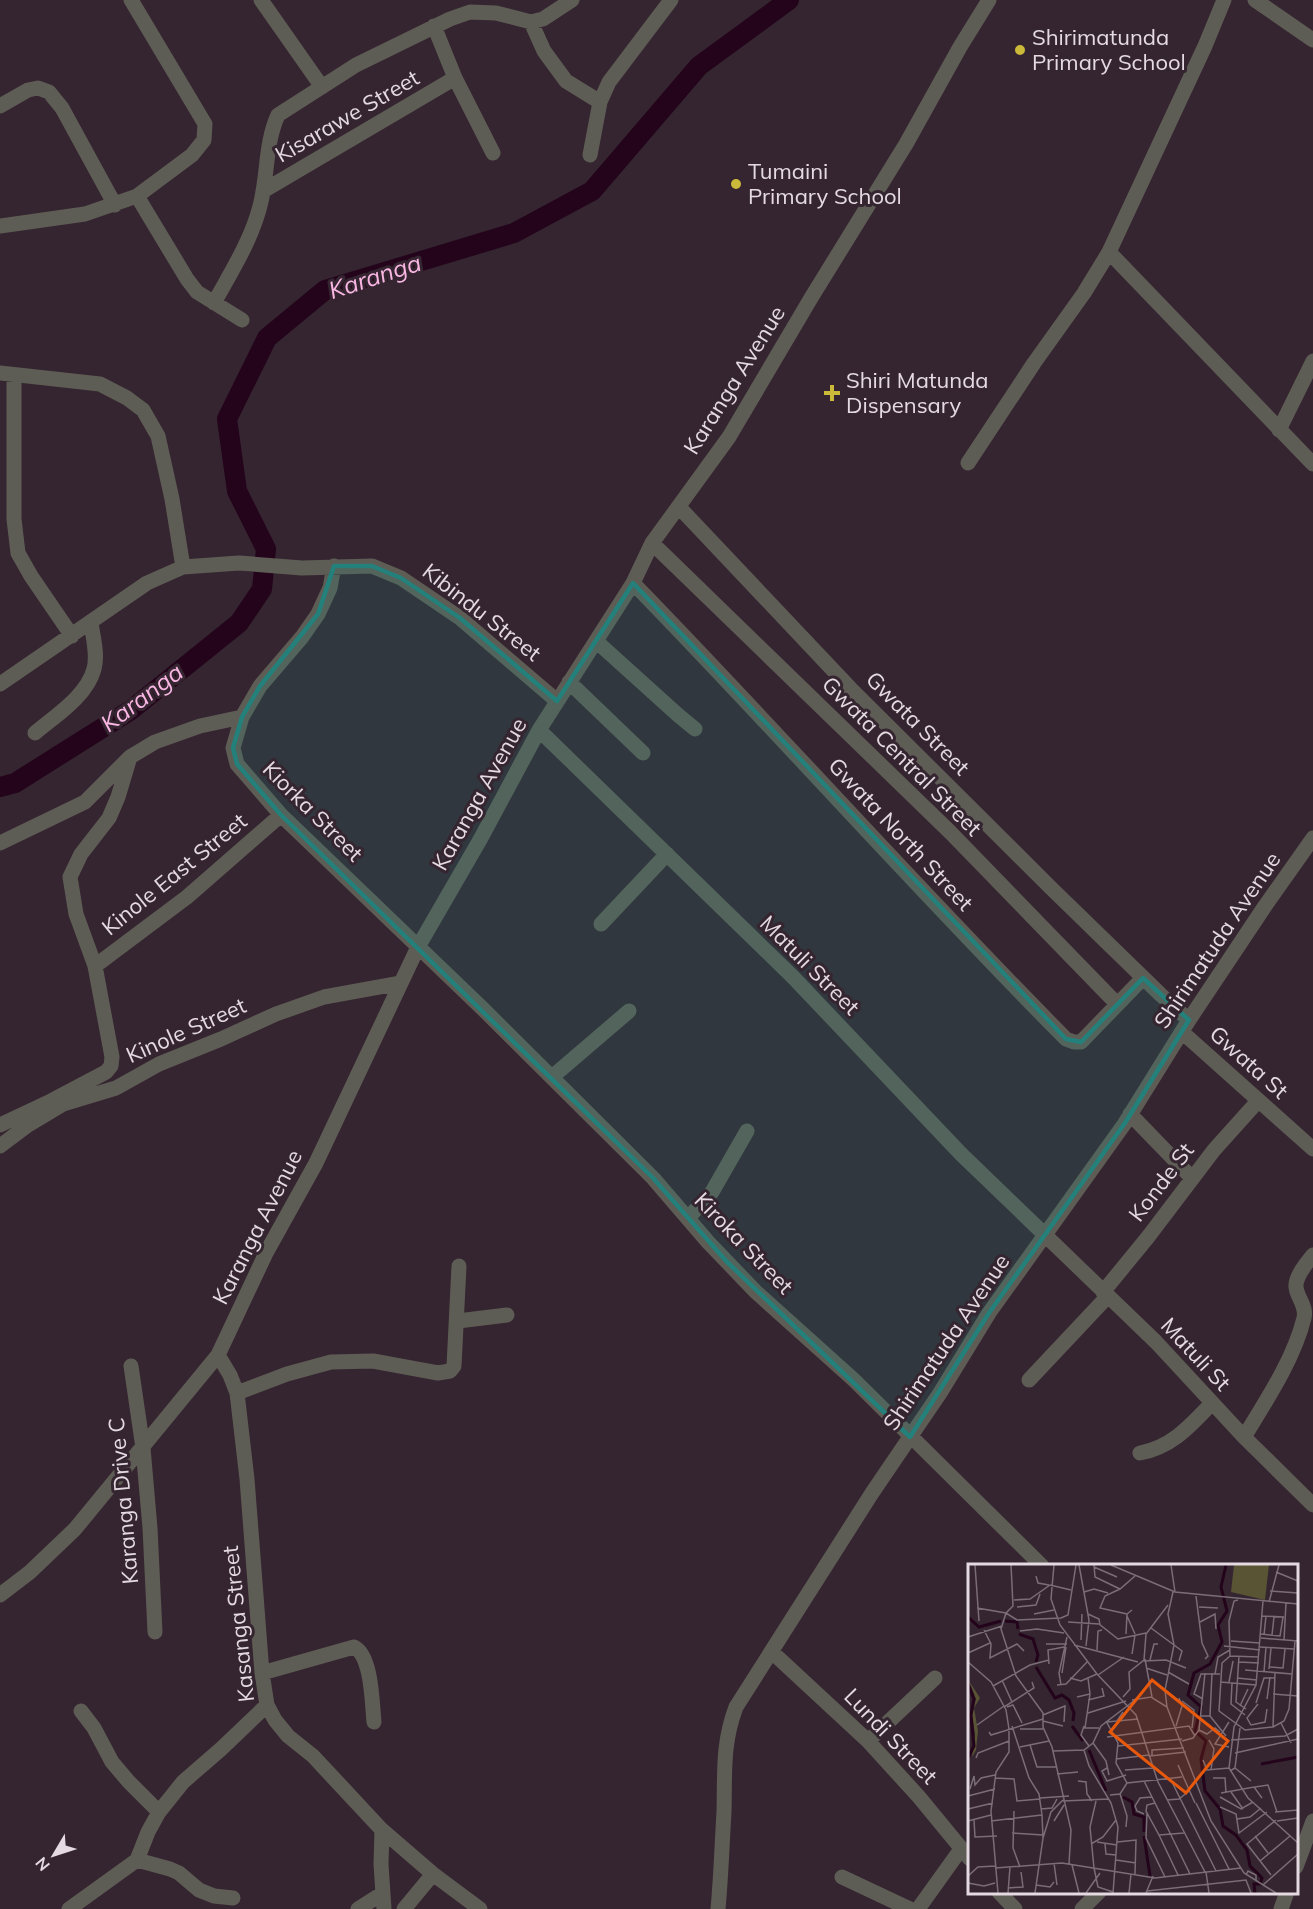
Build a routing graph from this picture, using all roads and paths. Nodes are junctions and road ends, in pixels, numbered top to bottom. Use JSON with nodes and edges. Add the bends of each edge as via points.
{"nodes":[{"id":1,"x":130,"y":0,"type":"edge"},
{"id":2,"x":261,"y":0,"type":"edge"},
{"id":3,"x":572,"y":0,"type":"edge"},
{"id":4,"x":671,"y":0,"type":"edge"},
{"id":5,"x":989,"y":0,"type":"edge"},
{"id":6,"x":1224,"y":0,"type":"edge"},
{"id":7,"x":1255,"y":0,"type":"edge"},
{"id":8,"x":531,"y":22,"type":"junction"},
{"id":9,"x":434,"y":26,"type":"junction"},
{"id":10,"x":1313,"y":40,"type":"edge"},
{"id":11,"x":455,"y":78,"type":"junction"},
{"id":12,"x":322,"y":87,"type":"junction"},
{"id":13,"x":600,"y":102,"type":"junction"},
{"id":14,"x":0,"y":106,"type":"edge"},
{"id":15,"x":493,"y":153,"type":"dead end"},
{"id":16,"x":590,"y":155,"type":"dead end"},
{"id":17,"x":263,"y":191,"type":"junction"},
{"id":18,"x":137,"y":196,"type":"junction"},
{"id":19,"x":115,"y":205,"type":"junction"},
{"id":20,"x":0,"y":226,"type":"edge"},
{"id":21,"x":1109,"y":252,"type":"junction"},
{"id":22,"x":214,"y":303,"type":"junction"},
{"id":23,"x":242,"y":320,"type":"dead end"},
{"id":24,"x":1313,"y":361,"type":"edge"},
{"id":25,"x":7,"y":375,"type":"edge"},
{"id":26,"x":1279,"y":430,"type":"junction"},
{"id":27,"x":968,"y":463,"type":"dead end"},
{"id":28,"x":1313,"y":464,"type":"edge"},
{"id":29,"x":679,"y":507,"type":"junction"},
{"id":30,"x":652,"y":543,"type":"junction"},
{"id":31,"x":334,"y":566,"type":"junction"},
{"id":32,"x":183,"y":567,"type":"junction"},
{"id":33,"x":633,"y":583,"type":"junction"},
{"id":34,"x":91,"y":623,"type":"junction"},
{"id":35,"x":72,"y":636,"type":"junction"},
{"id":36,"x":596,"y":641,"type":"junction"},
{"id":37,"x":569,"y":682,"type":"junction"},
{"id":38,"x":0,"y":684,"type":"edge"},
{"id":39,"x":557,"y":701,"type":"junction"},
{"id":40,"x":242,"y":717,"type":"junction"},
{"id":41,"x":695,"y":729,"type":"dead end"},
{"id":42,"x":539,"y":730,"type":"junction"},
{"id":43,"x":35,"y":733,"type":"dead end"},
{"id":44,"x":643,"y":753,"type":"dead end"},
{"id":45,"x":130,"y":757,"type":"junction"},
{"id":46,"x":281,"y":815,"type":"junction"},
{"id":47,"x":1313,"y":838,"type":"edge"},
{"id":48,"x":0,"y":843,"type":"edge"},
{"id":49,"x":667,"y":854,"type":"junction"},
{"id":50,"x":601,"y":924,"type":"dead end"},
{"id":51,"x":418,"y":947,"type":"junction"},
{"id":52,"x":95,"y":966,"type":"junction"},
{"id":53,"x":1143,"y":978,"type":"junction"},
{"id":54,"x":401,"y":983,"type":"junction"},
{"id":55,"x":1117,"y":1004,"type":"junction"},
{"id":56,"x":628,"y":1011,"type":"dead end"},
{"id":57,"x":1186,"y":1026,"type":"junction"},
{"id":58,"x":552,"y":1077,"type":"junction"},
{"id":59,"x":1258,"y":1101,"type":"junction"},
{"id":60,"x":1130,"y":1114,"type":"junction"},
{"id":61,"x":0,"y":1125,"type":"edge"},
{"id":62,"x":747,"y":1131,"type":"dead end"},
{"id":63,"x":0,"y":1146,"type":"edge"},
{"id":64,"x":1313,"y":1149,"type":"edge"},
{"id":65,"x":1192,"y":1178,"type":"junction"},
{"id":66,"x":688,"y":1218,"type":"junction"},
{"id":67,"x":1045,"y":1236,"type":"junction"},
{"id":68,"x":1313,"y":1255,"type":"edge"},
{"id":69,"x":459,"y":1266,"type":"dead end"},
{"id":70,"x":1106,"y":1294,"type":"junction"},
{"id":71,"x":507,"y":1315,"type":"dead end"},
{"id":72,"x":458,"y":1321,"type":"junction"},
{"id":73,"x":218,"y":1355,"type":"junction"},
{"id":74,"x":131,"y":1365,"type":"dead end"},
{"id":75,"x":1029,"y":1380,"type":"dead end"},
{"id":76,"x":237,"y":1393,"type":"junction"},
{"id":77,"x":1212,"y":1403,"type":"junction"},
{"id":78,"x":910,"y":1437,"type":"junction"},
{"id":79,"x":1244,"y":1437,"type":"junction"},
{"id":80,"x":143,"y":1448,"type":"junction"},
{"id":81,"x":1140,"y":1453,"type":"dead end"},
{"id":82,"x":1313,"y":1505,"type":"edge"},
{"id":83,"x":1040,"y":1564,"type":"edge"},
{"id":84,"x":0,"y":1595,"type":"edge"},
{"id":85,"x":155,"y":1632,"type":"dead end"},
{"id":86,"x":772,"y":1652,"type":"junction"},
{"id":87,"x":262,"y":1673,"type":"junction"},
{"id":88,"x":935,"y":1678,"type":"dead end"},
{"id":89,"x":267,"y":1705,"type":"junction"},
{"id":90,"x":81,"y":1710,"type":"dead end"},
{"id":91,"x":374,"y":1722,"type":"dead end"},
{"id":92,"x":868,"y":1741,"type":"junction"},
{"id":93,"x":159,"y":1812,"type":"junction"},
{"id":94,"x":382,"y":1830,"type":"junction"},
{"id":95,"x":1305,"y":1831,"type":"edge"},
{"id":96,"x":965,"y":1854,"type":"edge"},
{"id":97,"x":1298,"y":1859,"type":"edge"},
{"id":98,"x":137,"y":1860,"type":"junction"},
{"id":99,"x":434,"y":1874,"type":"junction"},
{"id":100,"x":842,"y":1877,"type":"dead end"},
{"id":101,"x":382,"y":1893,"type":"junction"},
{"id":102,"x":1098,"y":1894,"type":"edge"},
{"id":103,"x":1287,"y":1894,"type":"edge"},
{"id":104,"x":233,"y":1898,"type":"dead end"},
{"id":105,"x":1000,"y":1900,"type":"edge"},
{"id":106,"x":890,"y":1905,"type":"edge"},
{"id":107,"x":69,"y":1909,"type":"edge"},
{"id":108,"x":358,"y":1909,"type":"edge"},
{"id":109,"x":384,"y":1909,"type":"edge"},
{"id":110,"x":404,"y":1909,"type":"edge"},
{"id":111,"x":480,"y":1909,"type":"edge"},
{"id":112,"x":718,"y":1909,"type":"edge"},
{"id":113,"x":910,"y":1909,"type":"edge"},
{"id":114,"x":918,"y":1909,"type":"edge"},
{"id":115,"x":1015,"y":1909,"type":"edge"},
{"id":116,"x":1082,"y":1909,"type":"edge"},
{"id":117,"x":1281,"y":1909,"type":"edge"}],
"edges":[{"from":1,"to":18,"type":"street","via":[[205,124],[204,140],[192,155]]},
{"from":2,"to":12,"type":"street"},
{"from":3,"to":8,"type":"street","via":[[543,20]]},
{"from":4,"to":13,"type":"street","via":[[609,82]]},
{"from":5,"to":29,"type":"street","name":"Karanga Avenue","via":[[729,437]]},
{"from":6,"to":21,"type":"street"},
{"from":7,"to":10,"type":"street"},
{"from":8,"to":9,"type":"street","via":[[496,13],[470,12]]},
{"from":8,"to":13,"type":"street","via":[[544,51],[566,81]]},
{"from":9,"to":11,"type":"street"},
{"from":9,"to":12,"type":"street","via":[[356,65]]},
{"from":11,"to":15,"type":"street"},
{"from":11,"to":17,"type":"street","name":"Kisarawe Street"},
{"from":12,"to":17,"type":"street","via":[[278,115],[272,127]]},
{"from":13,"to":16,"type":"street"},
{"from":14,"to":19,"type":"street","via":[[28,90],[49,92],[62,108]]},
{"from":17,"to":22,"type":"street","via":[[247,245]]},
{"from":18,"to":19,"type":"street"},
{"from":18,"to":22,"type":"street","via":[[187,279],[197,292]]},
{"from":19,"to":20,"type":"street","via":[[85,214]]},
{"from":21,"to":26,"type":"street"},
{"from":21,"to":27,"type":"street"},
{"from":22,"to":23,"type":"street"},
{"from":24,"to":26,"type":"street"},
{"from":25,"to":32,"type":"street","via":[[100,384],[144,410],[158,436]]},
{"from":25,"to":35,"type":"street","via":[[18,553]]},
{"from":26,"to":28,"type":"street"},
{"from":29,"to":30,"type":"street","name":"Karanga Avenue"},
{"from":29,"to":53,"type":"street","name":"Gwata Street","via":[[850,688]]},
{"from":30,"to":33,"type":"street","name":"Karanga Avenue"},
{"from":30,"to":55,"type":"street","name":"Gwata Central Street","via":[[950,832]]},
{"from":31,"to":32,"type":"street","name":"Kibindu Street","via":[[302,568],[239,563]]},
{"from":31,"to":39,"type":"street","name":"Kibindu Street","via":[[372,566],[401,578],[460,618]]},
{"from":31,"to":40,"type":"street","name":"Kiorka Street","via":[[330,588],[318,614],[260,686]]},
{"from":32,"to":34,"type":"street","via":[[147,583]]},
{"from":33,"to":36,"type":"street","name":"Karanga Avenue"},
{"from":33,"to":55,"type":"street","name":"Gwata North Street","via":[[1066,1039],[1081,1042]]},
{"from":34,"to":35,"type":"street"},
{"from":34,"to":43,"type":"street","via":[[95,668],[89,681]]},
{"from":35,"to":38,"type":"street"},
{"from":36,"to":37,"type":"street","name":"Karanga Avenue"},
{"from":36,"to":41,"type":"street"},
{"from":37,"to":39,"type":"street","name":"Karanga Avenue"},
{"from":37,"to":44,"type":"street"},
{"from":39,"to":42,"type":"street","name":"Karanga Avenue"},
{"from":40,"to":45,"type":"street","via":[[155,742]]},
{"from":40,"to":46,"type":"street","name":"Kiorka Street","via":[[233,748],[237,764]]},
{"from":42,"to":49,"type":"street","name":"Matuli Street"},
{"from":42,"to":51,"type":"street","name":"Karanga Avenue"},
{"from":45,"to":48,"type":"street","via":[[85,802]]},
{"from":45,"to":52,"type":"street","via":[[109,818],[81,854],[70,877],[76,914]]},
{"from":46,"to":51,"type":"street","name":"Kiorka Street"},
{"from":46,"to":52,"type":"street","name":"Kinole East Street","via":[[187,897]]},
{"from":47,"to":57,"type":"street","name":"Shirimatuda Avenue"},
{"from":49,"to":50,"type":"street"},
{"from":49,"to":67,"type":"street","name":"Matuli Street","via":[[793,977],[961,1154]]},
{"from":51,"to":54,"type":"street","name":"Karanga Avenue"},
{"from":51,"to":58,"type":"street","name":"Kiroka Street"},
{"from":52,"to":61,"type":"street","via":[[111,1066]]},
{"from":53,"to":55,"type":"street","name":"Gwata North Street"},
{"from":53,"to":57,"type":"street","name":"Gwata St"},
{"from":54,"to":63,"type":"street","name":"Kinole Street","via":[[324,997],[276,1014],[159,1064],[116,1088],[63,1104]]},
{"from":54,"to":73,"type":"street","name":"Karanga Avenue","via":[[316,1163],[266,1253]]},
{"from":56,"to":58,"type":"street"},
{"from":57,"to":59,"type":"street","name":"Gwata St"},
{"from":57,"to":60,"type":"street","name":"Shirimatuda Avenue"},
{"from":58,"to":66,"type":"street","name":"Kiroka Street"},
{"from":59,"to":64,"type":"street","name":"Gwata St"},
{"from":59,"to":65,"type":"street","name":"Konde St"},
{"from":60,"to":65,"type":"street"},
{"from":60,"to":67,"type":"street","name":"Shirimatuda Avenue"},
{"from":62,"to":66,"type":"street","via":[[712,1192]]},
{"from":65,"to":70,"type":"street","name":"Konde St"},
{"from":66,"to":78,"type":"street","name":"Kiroka Street","via":[[756,1292],[854,1380]]},
{"from":67,"to":70,"type":"street","name":"Matuli St"},
{"from":67,"to":78,"type":"street","name":"Shirimatuda Avenue","via":[[989,1313]]},
{"from":68,"to":79,"type":"street","via":[[1297,1283],[1305,1315],[1299,1336]]},
{"from":69,"to":72,"type":"street"},
{"from":70,"to":75,"type":"street","name":"Konde St"},
{"from":70,"to":77,"type":"street","name":"Matuli St"},
{"from":71,"to":72,"type":"street"},
{"from":72,"to":76,"type":"street","via":[[454,1366],[450,1371],[438,1374],[373,1361],[331,1362]]},
{"from":73,"to":76,"type":"street","name":"Kasanga Street"},
{"from":73,"to":80,"type":"street","name":"Karanga Avenue"},
{"from":74,"to":80,"type":"street","name":"Karanga Drive C"},
{"from":76,"to":87,"type":"street","name":"Kasanga Street"},
{"from":77,"to":79,"type":"street","name":"Matuli St"},
{"from":77,"to":81,"type":"street","via":[[1168,1444]]},
{"from":78,"to":83,"type":"street","name":"Kiroka Street"},
{"from":78,"to":86,"type":"street","name":"Shirimatuda Avenue"},
{"from":79,"to":82,"type":"street","name":"Matuli St"},
{"from":80,"to":84,"type":"street","name":"Karanga Avenue","via":[[75,1529]]},
{"from":80,"to":85,"type":"street","name":"Karanga Drive C"},
{"from":86,"to":92,"type":"street","name":"Lundi Street"},
{"from":86,"to":112,"type":"street","name":"Shirimatuda Avenue","via":[[736,1707],[728,1728]]},
{"from":87,"to":89,"type":"street","name":"Kasanga Street"},
{"from":87,"to":91,"type":"street","via":[[354,1647],[367,1668]]},
{"from":88,"to":92,"type":"street"},
{"from":89,"to":93,"type":"street","via":[[183,1782]]},
{"from":89,"to":94,"type":"street","name":"Kasanga Street","via":[[288,1736],[313,1756]]},
{"from":90,"to":93,"type":"street","via":[[112,1762]]},
{"from":92,"to":96,"type":"street","name":"Lundi Street"},
{"from":93,"to":98,"type":"street"},
{"from":94,"to":99,"type":"street","name":"Kasanga Street"},
{"from":94,"to":101,"type":"street"},
{"from":95,"to":97,"type":"street"},
{"from":96,"to":114,"type":"street"},
{"from":98,"to":104,"type":"street","via":[[170,1869],[214,1896]]},
{"from":98,"to":107,"type":"street"},
{"from":99,"to":110,"type":"street"},
{"from":99,"to":111,"type":"street","name":"Kasanga Street"},
{"from":100,"to":106,"type":"street"},
{"from":101,"to":108,"type":"street"},
{"from":101,"to":109,"type":"street"},
{"from":102,"to":116,"type":"street"},
{"from":103,"to":117,"type":"street"},
{"from":105,"to":115,"type":"street"},
{"from":106,"to":113,"type":"street"}]}
